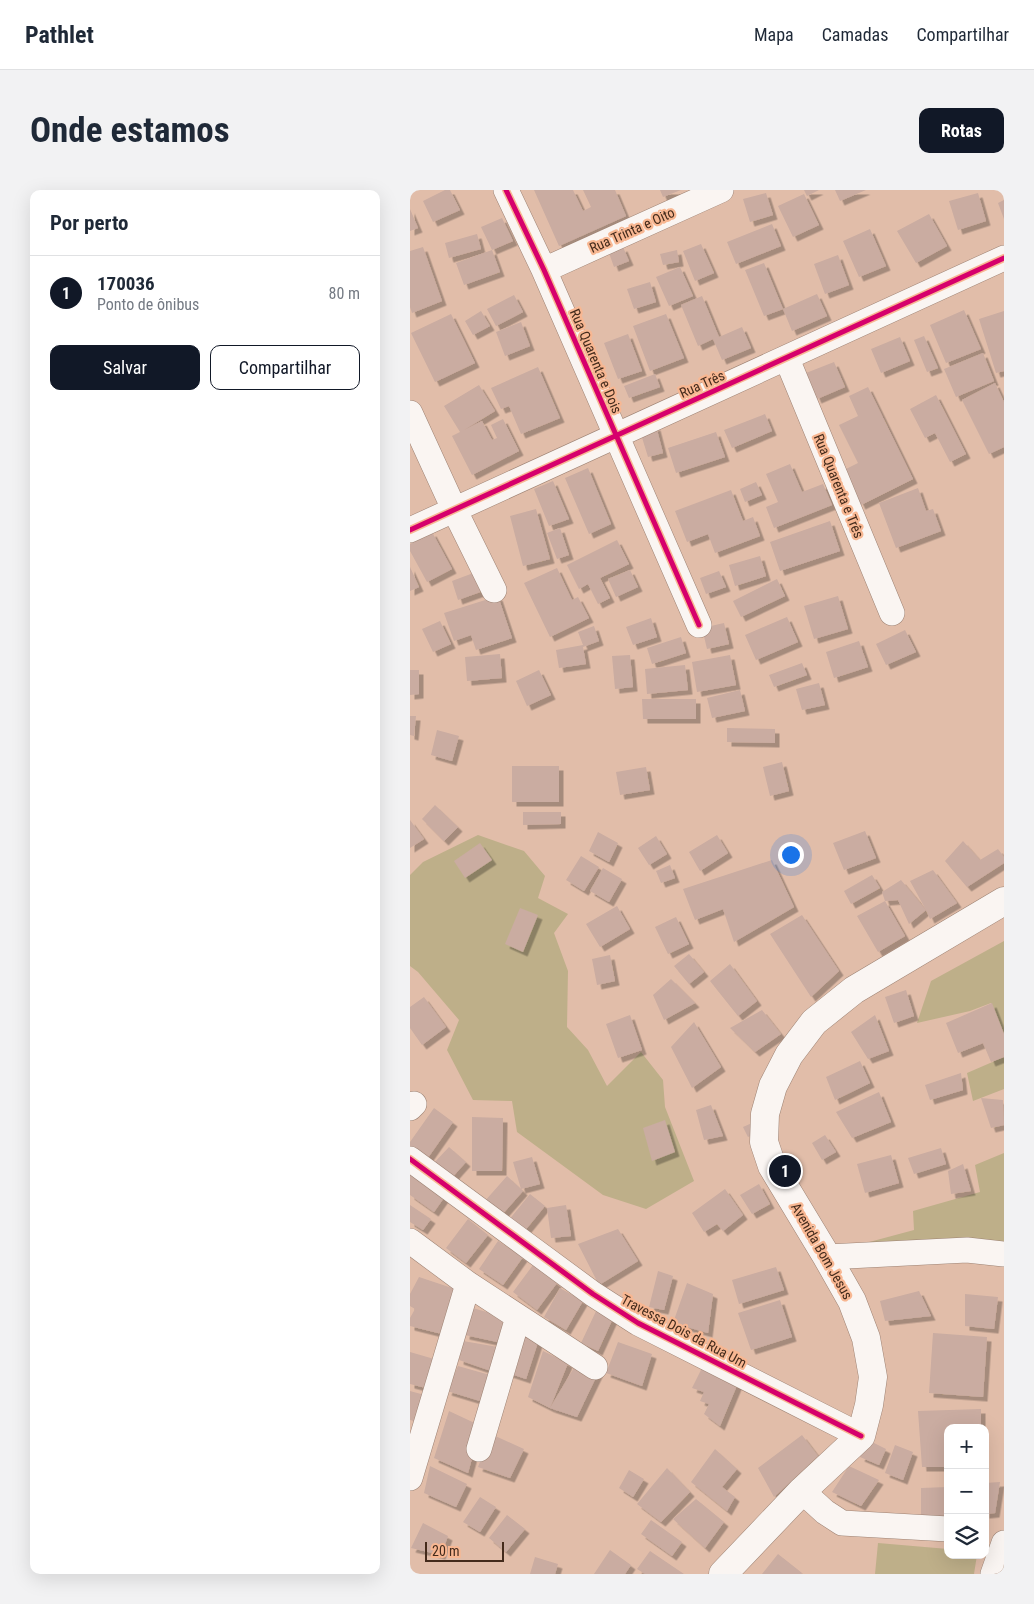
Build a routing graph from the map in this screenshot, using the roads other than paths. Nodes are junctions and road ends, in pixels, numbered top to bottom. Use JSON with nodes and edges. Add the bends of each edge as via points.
{"nodes":[{"id":1,"x":506,"y":190,"type":"edge"},
{"id":2,"x":721,"y":190,"type":"edge"},
{"id":3,"x":1004,"y":258,"type":"edge"},
{"id":4,"x":544,"y":270,"type":"junction"},
{"id":5,"x":787,"y":358,"type":"junction"},
{"id":6,"x":410,"y":413,"type":"edge"},
{"id":7,"x":615,"y":435,"type":"junction"},
{"id":8,"x":454,"y":509,"type":"junction"},
{"id":9,"x":410,"y":530,"type":"edge"},
{"id":10,"x":494,"y":590,"type":"dead end"},
{"id":11,"x":892,"y":613,"type":"dead end"},
{"id":12,"x":700,"y":625,"type":"dead end"},
{"id":13,"x":1004,"y":901,"type":"edge"},
{"id":14,"x":410,"y":1159,"type":"edge"},
{"id":15,"x":410,"y":1242,"type":"edge"},
{"id":16,"x":1004,"y":1254,"type":"edge"},
{"id":17,"x":827,"y":1257,"type":"junction"},
{"id":18,"x":468,"y":1284,"type":"junction"},
{"id":19,"x":518,"y":1317,"type":"junction"},
{"id":20,"x":595,"y":1367,"type":"dead end"},
{"id":21,"x":861,"y":1436,"type":"junction"},
{"id":22,"x":479,"y":1449,"type":"dead end"},
{"id":23,"x":410,"y":1478,"type":"edge"},
{"id":24,"x":802,"y":1491,"type":"junction"},
{"id":25,"x":944,"y":1529,"type":"edge"},
{"id":26,"x":989,"y":1532,"type":"edge"},
{"id":27,"x":1004,"y":1533,"type":"edge"},
{"id":28,"x":1004,"y":1542,"type":"edge"},
{"id":29,"x":723,"y":1574,"type":"edge"},
{"id":30,"x":993,"y":1574,"type":"edge"}],
"edges":[{"from":1,"to":4,"type":"street","name":"Rua Quarenta e Dois"},
{"from":2,"to":4,"type":"street","name":"Rua Trinta e Oito"},
{"from":3,"to":5,"type":"street","name":"Rua Três"},
{"from":4,"to":7,"type":"street","name":"Rua Quarenta e Dois"},
{"from":5,"to":7,"type":"street","name":"Rua Três"},
{"from":5,"to":11,"type":"street","name":"Rua Quarenta e Três"},
{"from":6,"to":8,"type":"street"},
{"from":7,"to":8,"type":"street","name":"Rua Três"},
{"from":7,"to":12,"type":"street","name":"Rua Quarenta e Dois"},
{"from":8,"to":9,"type":"street","name":"Rua Três"},
{"from":8,"to":10,"type":"street"},
{"from":13,"to":17,"type":"main road","name":"Avenida Bom Jesus","via":[[854,990],[814,1022],[789,1055],[773,1086],[765,1114],[764,1142],[772,1166]]},
{"from":14,"to":21,"type":"street","name":"Travessa Dois da Rua Um","via":[[593,1294],[638,1323]]},
{"from":15,"to":18,"type":"street"},
{"from":16,"to":17,"type":"street","via":[[967,1250]]},
{"from":17,"to":21,"type":"main road","name":"Avenida Bom Jesus","via":[[852,1301],[866,1338],[873,1377]]},
{"from":18,"to":19,"type":"street"},
{"from":18,"to":23,"type":"street"},
{"from":19,"to":20,"type":"street"},
{"from":19,"to":22,"type":"street"},
{"from":21,"to":24,"type":"main road"},
{"from":24,"to":25,"type":"street","via":[[842,1523]]},
{"from":24,"to":29,"type":"main road"},
{"from":26,"to":27,"type":"street"},
{"from":28,"to":30,"type":"street"}]}
